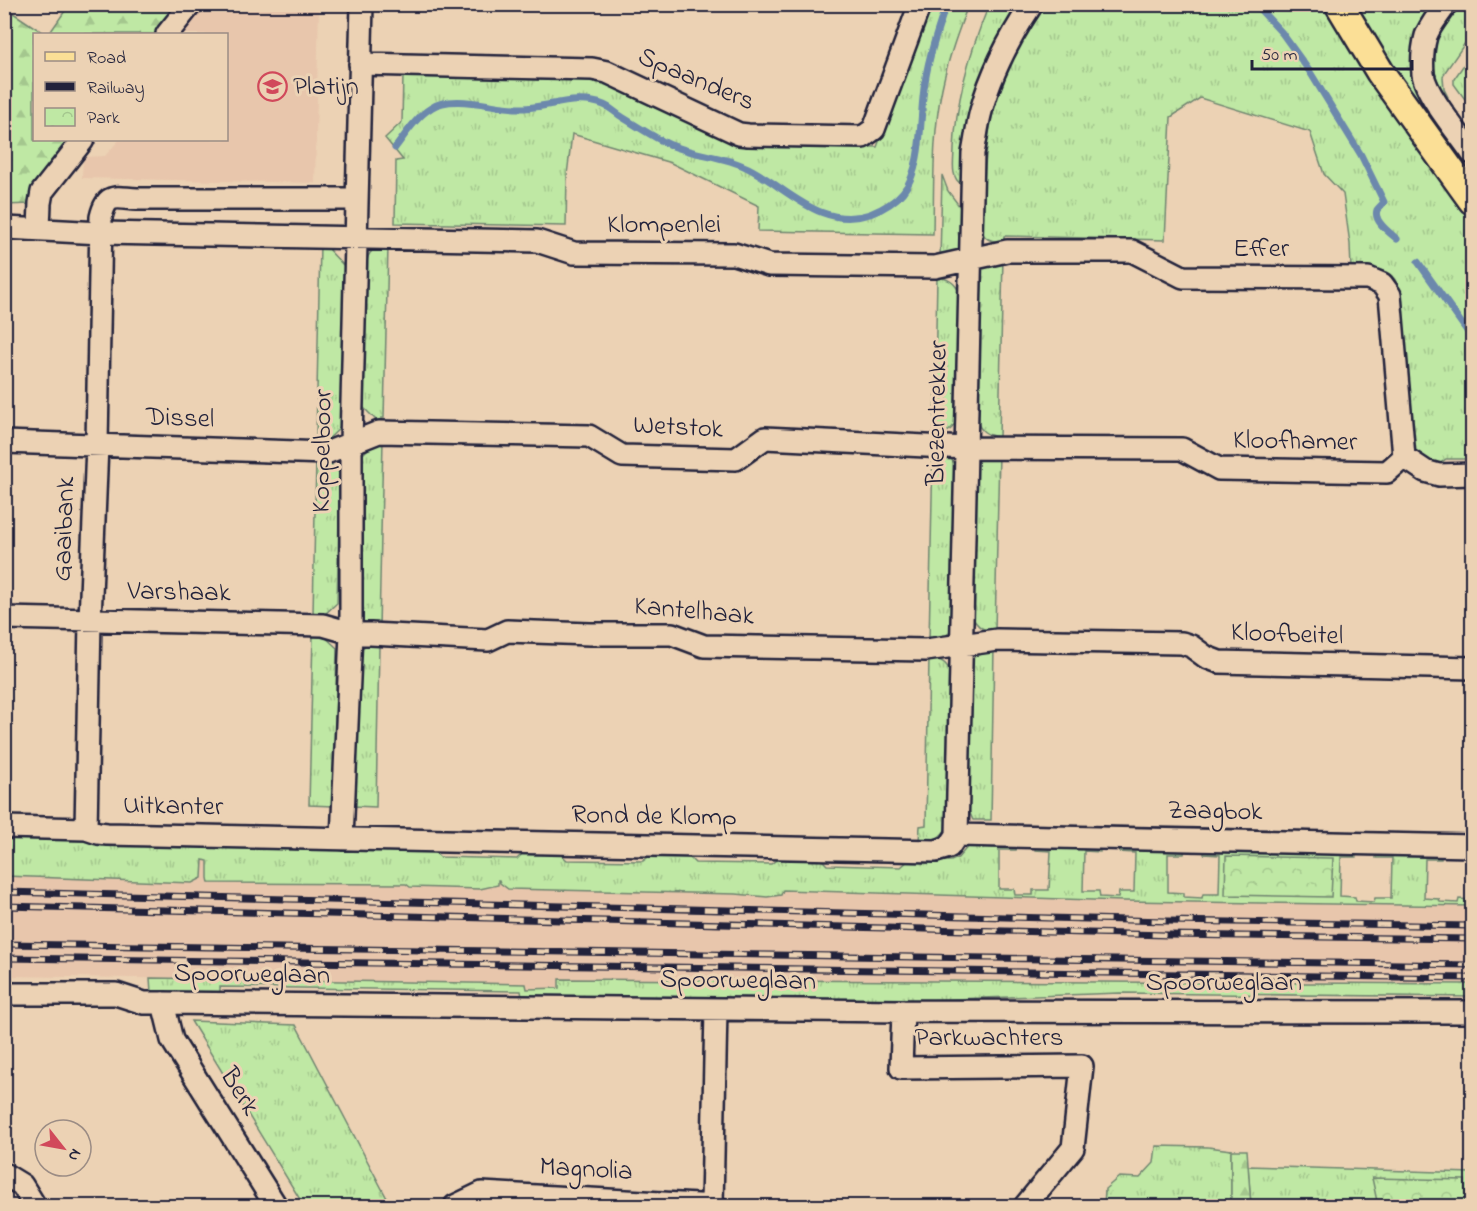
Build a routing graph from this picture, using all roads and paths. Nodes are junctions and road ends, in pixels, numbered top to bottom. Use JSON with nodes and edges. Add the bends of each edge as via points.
{"nodes":[{"id":1,"x":190,"y":4,"type":"edge"},
{"id":2,"x":362,"y":4,"type":"edge"},
{"id":3,"x":921,"y":4,"type":"edge"},
{"id":4,"x":1032,"y":4,"type":"edge"},
{"id":5,"x":1339,"y":4,"type":"edge"},
{"id":6,"x":1446,"y":4,"type":"edge"},
{"id":7,"x":168,"y":33,"type":"edge"},
{"id":8,"x":360,"y":64,"type":"junction"},
{"id":9,"x":82,"y":141,"type":"edge"},
{"id":10,"x":1473,"y":153,"type":"edge"},
{"id":11,"x":356,"y":199,"type":"junction"},
{"id":12,"x":1473,"y":200,"type":"edge"},
{"id":13,"x":6,"y":228,"type":"edge"},
{"id":14,"x":39,"y":229,"type":"junction"},
{"id":15,"x":101,"y":232,"type":"junction"},
{"id":16,"x":356,"y":237,"type":"junction"},
{"id":17,"x":970,"y":260,"type":"junction"},
{"id":18,"x":4,"y":442,"type":"edge"},
{"id":19,"x":351,"y":442,"type":"junction"},
{"id":20,"x":97,"y":445,"type":"junction"},
{"id":21,"x":966,"y":448,"type":"junction"},
{"id":22,"x":1404,"y":457,"type":"junction"},
{"id":23,"x":1473,"y":474,"type":"edge"},
{"id":24,"x":4,"y":618,"type":"edge"},
{"id":25,"x":90,"y":620,"type":"junction"},
{"id":26,"x":351,"y":633,"type":"junction"},
{"id":27,"x":962,"y":645,"type":"junction"},
{"id":28,"x":1473,"y":668,"type":"edge"},
{"id":29,"x":4,"y":827,"type":"edge"},
{"id":30,"x":86,"y":829,"type":"junction"},
{"id":31,"x":957,"y":835,"type":"junction"},
{"id":32,"x":342,"y":839,"type":"junction"},
{"id":33,"x":1473,"y":846,"type":"edge"},
{"id":34,"x":4,"y":994,"type":"edge"},
{"id":35,"x":163,"y":1003,"type":"junction"},
{"id":36,"x":716,"y":1009,"type":"junction"},
{"id":37,"x":903,"y":1011,"type":"junction"},
{"id":38,"x":1473,"y":1012,"type":"edge"},
{"id":39,"x":4,"y":1174,"type":"edge"},
{"id":40,"x":620,"y":1204,"type":"edge"},
{"id":41,"x":35,"y":1206,"type":"edge"},
{"id":42,"x":276,"y":1206,"type":"edge"},
{"id":43,"x":455,"y":1206,"type":"edge"},
{"id":44,"x":714,"y":1206,"type":"edge"},
{"id":45,"x":1025,"y":1206,"type":"edge"}],
"edges":[{"from":1,"to":7,"type":"street"},
{"from":2,"to":8,"type":"street","name":"Koppelboor"},
{"from":3,"to":8,"type":"street","name":"Spaanders","via":[[874,129],[863,137],[739,134],[592,69]]},
{"from":4,"to":17,"type":"street","name":"Biezentrekker","via":[[995,71],[981,112],[973,153]]},
{"from":5,"to":12,"type":"main road","via":[[1380,72]]},
{"from":6,"to":10,"type":"street","via":[[1427,36],[1423,75],[1431,94]]},
{"from":8,"to":11,"type":"street","name":"Koppelboor"},
{"from":9,"to":14,"type":"street","via":[[42,192]]},
{"from":11,"to":15,"type":"street","name":"Gaaibank","via":[[116,198],[104,205]]},
{"from":11,"to":16,"type":"street","name":"Koppelboor"},
{"from":13,"to":14,"type":"street"},
{"from":14,"to":15,"type":"street"},
{"from":15,"to":16,"type":"street"},
{"from":15,"to":20,"type":"street","name":"Gaaibank"},
{"from":16,"to":17,"type":"street","name":"Klompenlei","via":[[537,241],[574,253],[735,254],[769,265],[935,267]]},
{"from":16,"to":19,"type":"street","name":"Koppelboor"},
{"from":17,"to":21,"type":"street","name":"Biezentrekker"},
{"from":17,"to":22,"type":"street","name":"Effer","via":[[1007,251],[1132,251],[1184,277],[1368,278],[1382,284],[1390,295]]},
{"from":18,"to":20,"type":"street","name":"Dissel"},
{"from":19,"to":20,"type":"street","name":"Dissel","via":[[326,453]]},
{"from":19,"to":21,"type":"street","name":"Wetstok","via":[[379,432],[589,436],[622,456],[736,459],[765,438]]},
{"from":19,"to":26,"type":"street","name":"Koppelboor"},
{"from":20,"to":25,"type":"street","name":"Gaaibank"},
{"from":21,"to":22,"type":"street","name":"Kloofhamer","via":[[1182,449],[1219,469],[1387,472]]},
{"from":21,"to":27,"type":"street","name":"Biezentrekker"},
{"from":22,"to":23,"type":"street","via":[[1439,475]]},
{"from":24,"to":25,"type":"street","name":"Varshaak"},
{"from":25,"to":26,"type":"street","name":"Varshaak","via":[[323,625]]},
{"from":25,"to":30,"type":"street","name":"Gaaibank"},
{"from":26,"to":27,"type":"street","name":"Kantelhaak","via":[[488,640],[507,632],[672,634],[704,646],[926,650]]},
{"from":26,"to":32,"type":"street","name":"Koppelboor"},
{"from":27,"to":28,"type":"street","name":"Kloofbeitel","via":[[997,640],[1182,643],[1219,662]]},
{"from":27,"to":31,"type":"street","name":"Biezentrekker"},
{"from":29,"to":30,"type":"street","name":"Uitkanter"},
{"from":30,"to":32,"type":"street","name":"Uitkanter","via":[[107,834]]},
{"from":31,"to":32,"type":"street","name":"Rond de Klomp","via":[[949,847],[936,851]]},
{"from":31,"to":33,"type":"street","name":"Zaagbok"},
{"from":34,"to":35,"type":"street","name":"Spoorweglaan","via":[[116,994],[144,1003]]},
{"from":35,"to":36,"type":"street","name":"Spoorweglaan"},
{"from":35,"to":42,"type":"street","name":"Berk","via":[[172,1040]]},
{"from":36,"to":37,"type":"street","name":"Spoorweglaan"},
{"from":36,"to":44,"type":"street"},
{"from":37,"to":38,"type":"street","name":"Spoorweglaan"},
{"from":37,"to":45,"type":"street","name":"Parkwachters","via":[[901,1068],[1082,1066],[1074,1148]]},
{"from":39,"to":41,"type":"street","via":[[22,1185]]},
{"from":40,"to":43,"type":"street","name":"Magnolia","via":[[482,1193]]},
{"from":40,"to":44,"type":"street","name":"Magnolia"}]}
